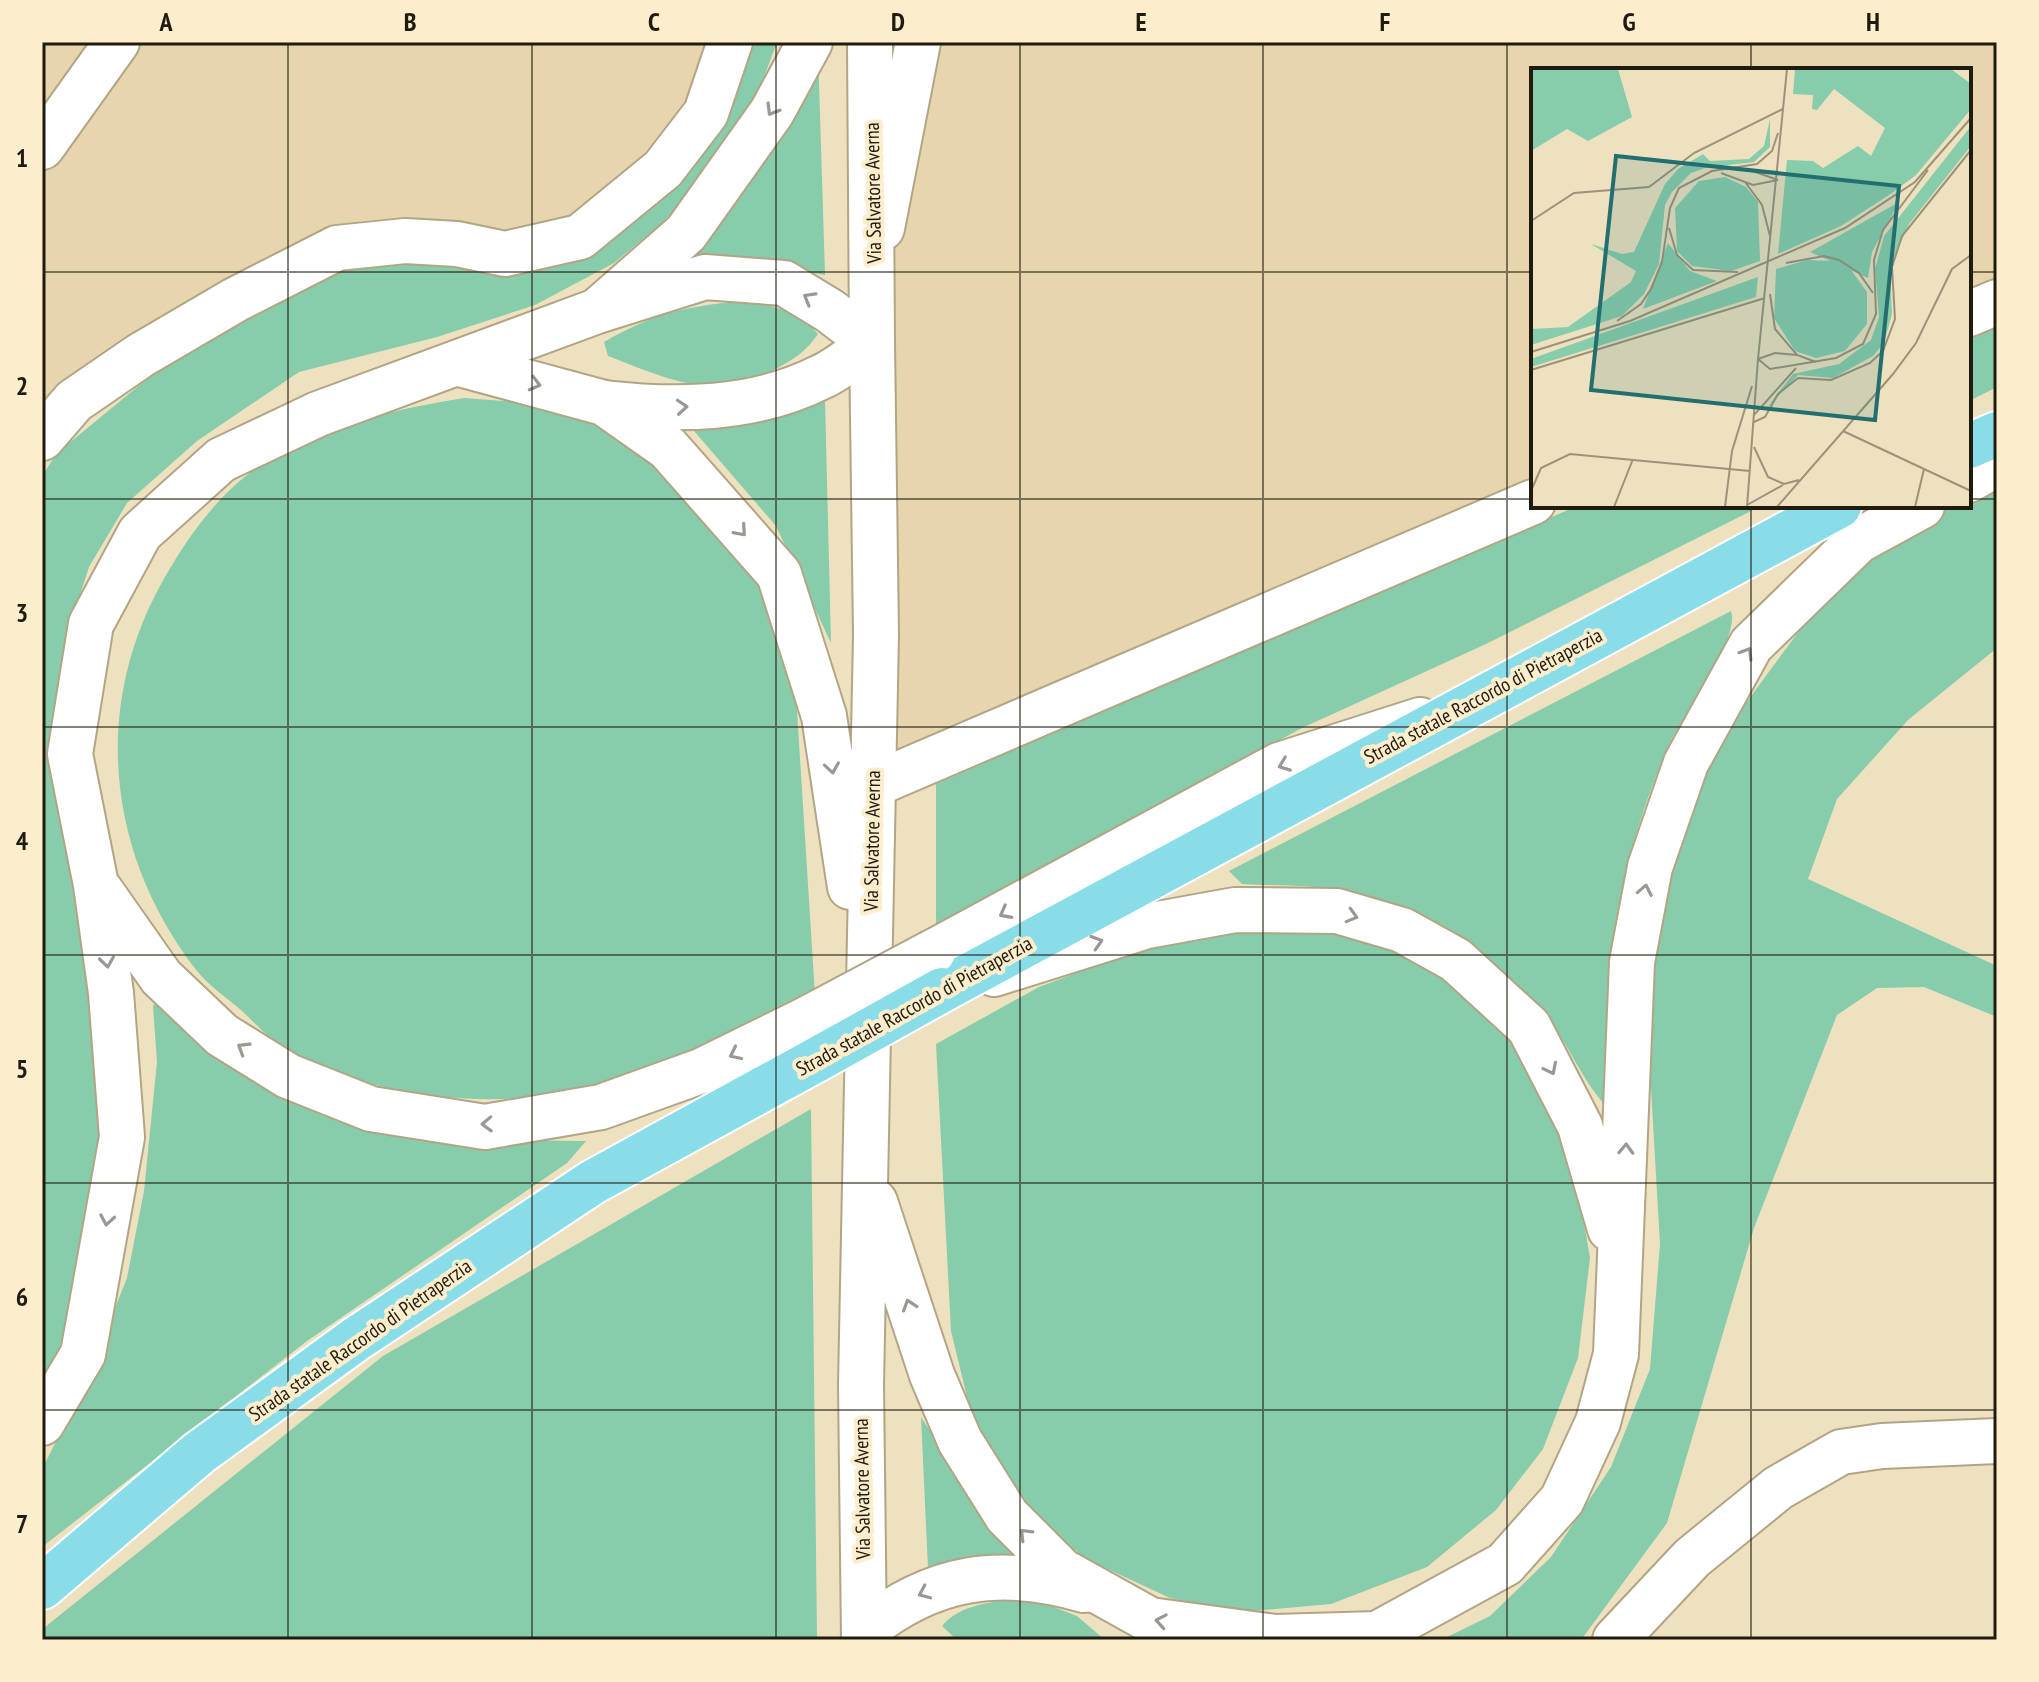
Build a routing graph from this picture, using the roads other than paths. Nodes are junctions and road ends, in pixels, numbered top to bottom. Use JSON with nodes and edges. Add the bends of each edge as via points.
{"nodes":[{"id":1,"x":117,"y":42,"type":"edge"},
{"id":2,"x":730,"y":42,"type":"edge"},
{"id":3,"x":810,"y":42,"type":"edge"},
{"id":4,"x":870,"y":42,"type":"edge"},
{"id":5,"x":918,"y":42,"type":"edge"},
{"id":6,"x":42,"y":147,"type":"edge"},
{"id":7,"x":874,"y":265,"type":"junction"},
{"id":8,"x":1997,"y":302,"type":"edge"},
{"id":9,"x":597,"y":311,"type":"junction"},
{"id":10,"x":1971,"y":313,"type":"edge"},
{"id":11,"x":872,"y":343,"type":"junction"},
{"id":12,"x":460,"y":364,"type":"junction"},
{"id":13,"x":604,"y":403,"type":"junction"},
{"id":14,"x":1997,"y":434,"type":"edge"},
{"id":15,"x":42,"y":438,"type":"edge"},
{"id":16,"x":1971,"y":445,"type":"edge"},
{"id":17,"x":1997,"y":464,"type":"edge"},
{"id":18,"x":1971,"y":479,"type":"edge"},
{"id":19,"x":1531,"y":503,"type":"edge"},
{"id":20,"x":1835,"y":508,"type":"edge"},
{"id":21,"x":1918,"y":508,"type":"edge"},
{"id":22,"x":873,"y":785,"type":"junction"},
{"id":23,"x":96,"y":885,"type":"junction"},
{"id":24,"x":938,"y":971,"type":"junction"},
{"id":25,"x":868,"y":1006,"type":"junction"},
{"id":26,"x":810,"y":1040,"type":"junction"},
{"id":27,"x":865,"y":1171,"type":"junction"},
{"id":28,"x":1621,"y":1283,"type":"junction"},
{"id":29,"x":42,"y":1423,"type":"edge"},
{"id":30,"x":1997,"y":1441,"type":"edge"},
{"id":31,"x":42,"y":1587,"type":"edge"},
{"id":32,"x":1109,"y":1598,"type":"junction"},
{"id":33,"x":869,"y":1637,"type":"edge"},
{"id":34,"x":1372,"y":1637,"type":"edge"},
{"id":35,"x":1615,"y":1640,"type":"edge"}],
"edges":[{"from":1,"to":6,"type":"main road"},
{"from":2,"to":15,"type":"main road","via":[[706,113],[663,169],[580,237],[505,254],[405,241],[337,248],[141,355],[74,401]]},
{"from":3,"to":9,"type":"main road","one_way":true,"via":[[772,112],[686,233]]},
{"from":4,"to":7,"type":"main road","name":"Via Salvatore Averna"},
{"from":5,"to":7,"type":"main road"},
{"from":7,"to":11,"type":"main road","name":"Via Salvatore Averna"},
{"from":8,"to":10,"type":"main road"},
{"from":11,"to":9,"type":"main road","one_way":true,"via":[[784,283],[705,277]]},
{"from":9,"to":12,"type":"main road"},
{"from":13,"to":11,"type":"main road","one_way":true,"via":[[660,409],[758,402],[823,377]]},
{"from":11,"to":22,"type":"main road","name":"Via Salvatore Averna"},
{"from":12,"to":13,"type":"main road","one_way":true},
{"from":12,"to":23,"type":"main road","via":[[318,414],[221,460],[140,533],[91,624],[70,754]]},
{"from":13,"to":25,"type":"main road","one_way":true,"via":[[668,448],[779,574],[824,716]]},
{"from":14,"to":16,"type":"main road"},
{"from":17,"to":18,"type":"main road"},
{"from":19,"to":22,"type":"main road"},
{"from":20,"to":24,"type":"main road","name":"Strada statale Raccordo di Pietraperzia","via":[[1464,706]]},
{"from":28,"to":21,"type":"main road","one_way":true,"via":[[1632,962],[1650,867],[1686,763],[1751,645],[1858,541]]},
{"from":22,"to":25,"type":"main road","name":"Via Salvatore Averna"},
{"from":26,"to":23,"type":"main road","one_way":true,"via":[[601,1107],[485,1127],[371,1109],[288,1076],[222,1035],[161,977]]},
{"from":23,"to":29,"type":"main road","one_way":true,"via":[[122,1137],[83,1354]]},
{"from":24,"to":26,"type":"main road","name":"Strada statale Raccordo di Pietraperzia","bridge":true},
{"from":24,"to":28,"type":"main road","one_way":true,"via":[[1235,910],[1337,911],[1402,930],[1456,960],[1529,1027],[1580,1126],[1602,1192]]},
{"from":25,"to":27,"type":"main road","name":"Via Salvatore Averna"},
{"from":26,"to":31,"type":"main road","name":"Strada statale Raccordo di Pietraperzia","via":[[356,1339],[199,1453]]},
{"from":32,"to":27,"type":"main road","one_way":true,"via":[[1062,1571],[1007,1516],[960,1441],[932,1375]]},
{"from":27,"to":33,"type":"main road","name":"Via Salvatore Averna","via":[[861,1385]]},
{"from":28,"to":34,"type":"main road","via":[[1616,1354],[1601,1408],[1562,1500],[1505,1564]]},
{"from":30,"to":35,"type":"main road","via":[[1841,1452],[1778,1488],[1692,1558]]},
{"from":32,"to":33,"type":"main road","one_way":true,"via":[[1041,1578],[965,1580],[927,1590],[885,1614]]},
{"from":34,"to":32,"type":"main road","one_way":true,"via":[[1275,1637],[1150,1620]]}]}
